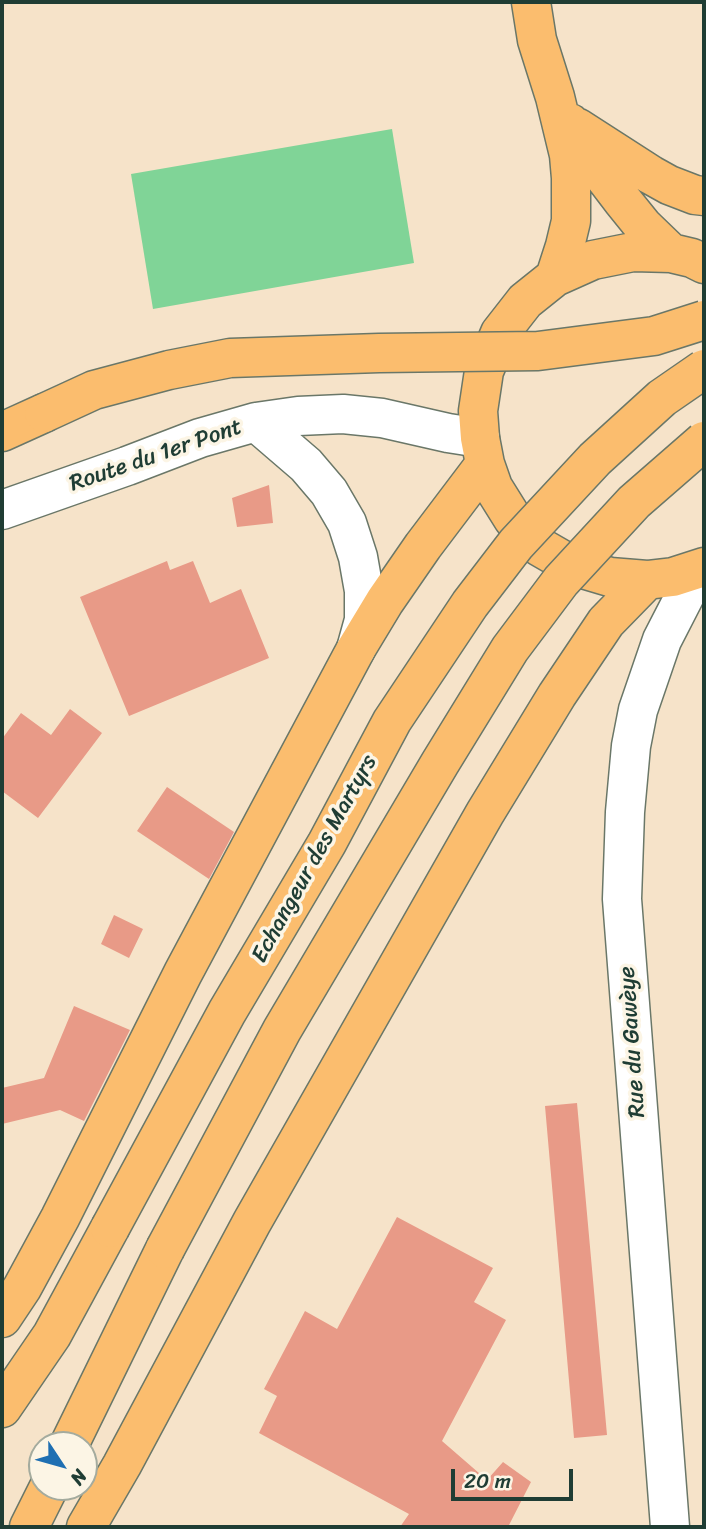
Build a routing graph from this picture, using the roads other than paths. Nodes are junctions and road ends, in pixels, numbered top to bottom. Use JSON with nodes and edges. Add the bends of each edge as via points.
{"nodes":[{"id":1,"x":531,"y":2,"type":"edge"},
{"id":2,"x":563,"y":110,"type":"junction"},
{"id":3,"x":704,"y":196,"type":"edge"},
{"id":4,"x":693,"y":258,"type":"edge"},
{"id":5,"x":555,"y":277,"type":"junction"},
{"id":6,"x":704,"y":320,"type":"edge"},
{"id":7,"x":704,"y":369,"type":"edge"},
{"id":8,"x":256,"y":422,"type":"junction"},
{"id":9,"x":2,"y":432,"type":"edge"},
{"id":10,"x":704,"y":441,"type":"edge"},
{"id":11,"x":482,"y":451,"type":"junction"},
{"id":12,"x":2,"y":510,"type":"edge"},
{"id":13,"x":701,"y":568,"type":"edge"},
{"id":14,"x":647,"y":580,"type":"junction"},
{"id":15,"x":704,"y":617,"type":"edge"},
{"id":16,"x":356,"y":649,"type":"junction"},
{"id":17,"x":650,"y":672,"type":"junction"},
{"id":18,"x":2,"y":1318,"type":"edge"},
{"id":19,"x":2,"y":1408,"type":"edge"},
{"id":20,"x":76,"y":1431,"type":"edge"},
{"id":21,"x":42,"y":1501,"type":"edge"},
{"id":22,"x":29,"y":1527,"type":"edge"},
{"id":23,"x":86,"y":1527,"type":"edge"},
{"id":24,"x":670,"y":1527,"type":"edge"}],
"edges":[{"from":1,"to":2,"type":"main road","via":[[537,40]]},
{"from":2,"to":3,"type":"main road","via":[[604,146],[650,175]]},
{"from":2,"to":4,"type":"main road","via":[[593,162],[643,226]]},
{"from":2,"to":5,"type":"main road","via":[[571,221]]},
{"from":4,"to":5,"type":"main road","via":[[633,252],[593,260]]},
{"from":5,"to":11,"type":"main road","via":[[525,301],[500,333],[484,371],[478,411]]},
{"from":6,"to":9,"type":"main road","bridge":true,"via":[[654,336],[538,351],[230,358],[94,390]]},
{"from":7,"to":19,"type":"main road","name":"Echangeur des Martyrs","bridge":true,"via":[[662,398],[594,459],[516,544],[470,604],[392,721],[52,1335]]},
{"from":8,"to":11,"type":"street","name":"Route du 1er Pont","via":[[343,414],[382,418],[448,433]]},
{"from":8,"to":12,"type":"street","name":"Route du 1er Pont"},
{"from":8,"to":16,"type":"street","via":[[306,465],[347,523],[364,591],[364,620]]},
{"from":10,"to":20,"type":"main road","bridge":true,"via":[[625,511],[561,581],[510,649],[282,1030],[165,1249]]},
{"from":11,"to":14,"type":"main road","via":[[493,487],[513,519],[540,547],[573,566],[610,577]]},
{"from":11,"to":16,"type":"main road"},
{"from":13,"to":14,"type":"main road"},
{"from":13,"to":17,"type":"street","name":"Rue du Gawèye"},
{"from":14,"to":23,"type":"main road","via":[[606,622],[485,813],[252,1222]]},
{"from":15,"to":17,"type":"street"},
{"from":16,"to":18,"type":"main road","via":[[183,973],[60,1218]]},
{"from":17,"to":24,"type":"street","name":"Rue du Gawèye","via":[[631,746],[622,899]]},
{"from":21,"to":22,"type":"main road"}]}
